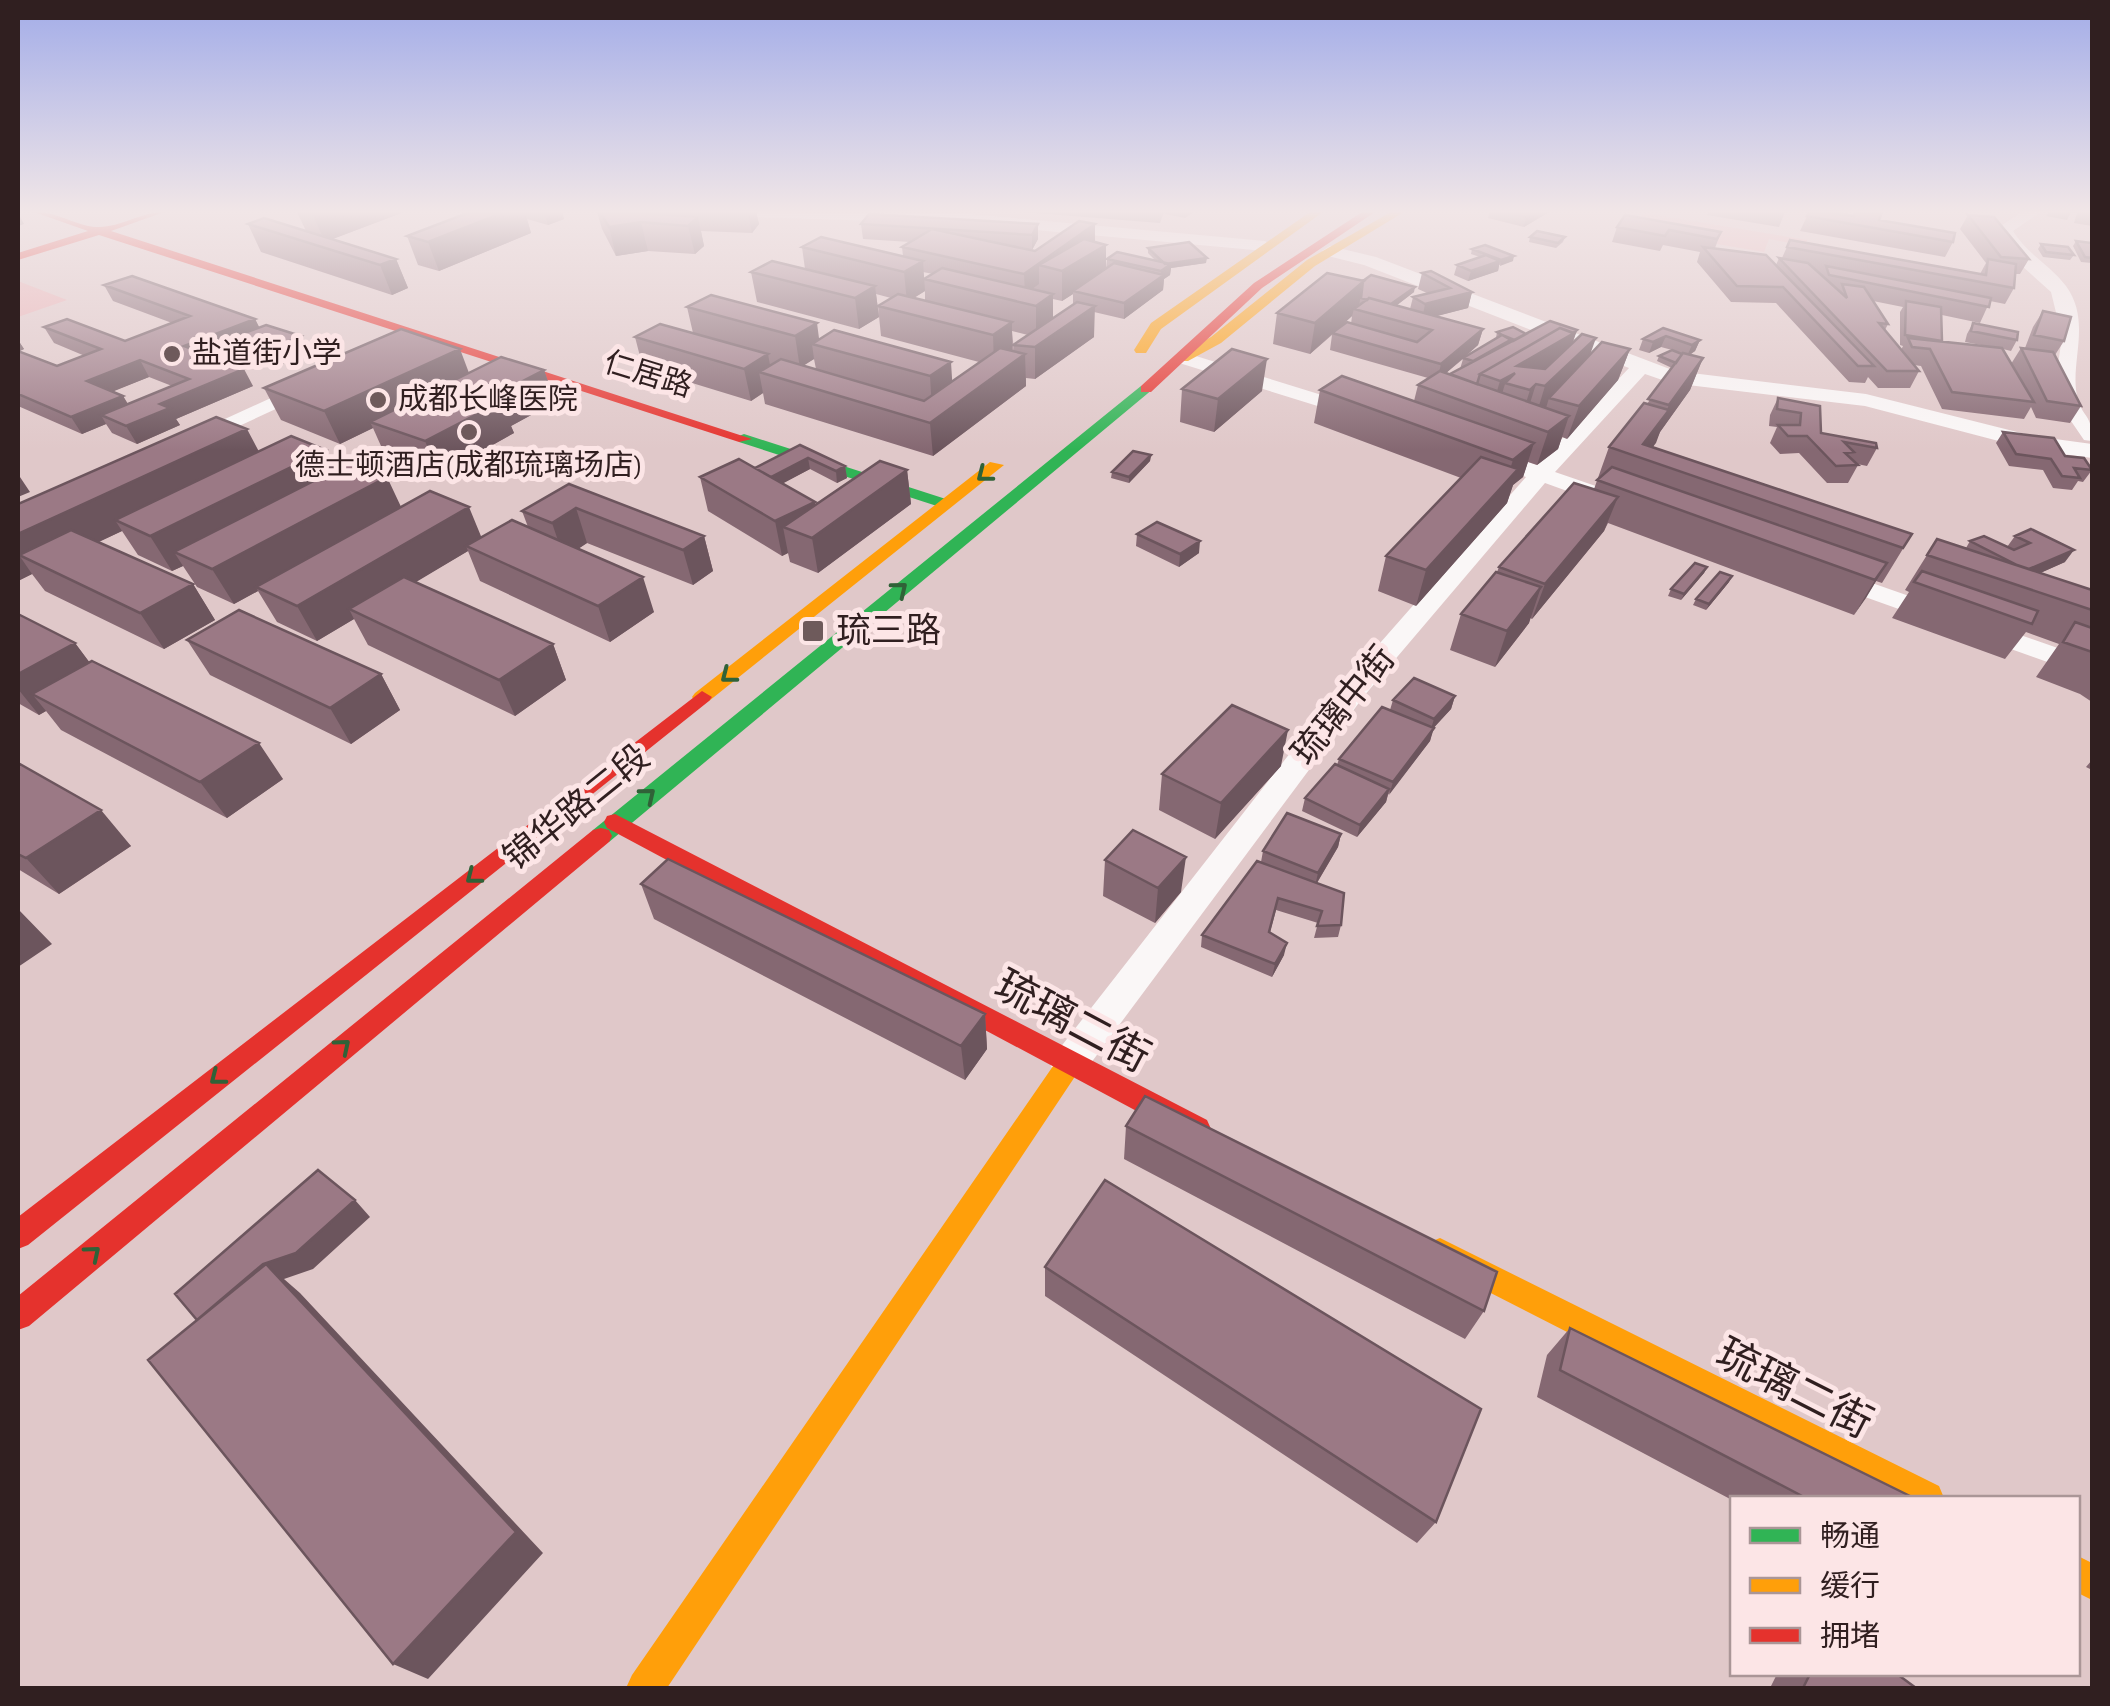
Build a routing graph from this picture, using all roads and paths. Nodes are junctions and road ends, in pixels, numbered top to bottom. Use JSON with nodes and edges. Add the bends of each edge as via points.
{"nodes":[{"id":1,"x":288,"y":292,"type":"edge"},
{"id":2,"x":1203,"y":292,"type":"edge"},
{"id":3,"x":1228,"y":292,"type":"edge"},
{"id":4,"x":1255,"y":292,"type":"edge"},
{"id":5,"x":1278,"y":292,"type":"edge"},
{"id":6,"x":1447,"y":292,"type":"edge"},
{"id":7,"x":2059,"y":292,"type":"edge"},
{"id":8,"x":422,"y":336,"type":"junction"},
{"id":9,"x":387,"y":352,"type":"edge"},
{"id":10,"x":1184,"y":358,"type":"junction"},
{"id":11,"x":1641,"y":366,"type":"junction"},
{"id":12,"x":334,"y":375,"type":"edge"},
{"id":13,"x":1381,"y":420,"type":"edge"},
{"id":14,"x":2092,"y":435,"type":"edge"},
{"id":15,"x":1452,"y":444,"type":"edge"},
{"id":16,"x":1021,"y":445,"type":"dead end"},
{"id":17,"x":176,"y":446,"type":"edge"},
{"id":18,"x":2092,"y":451,"type":"edge"},
{"id":19,"x":1541,"y":474,"type":"junction"},
{"id":20,"x":946,"y":504,"type":"junction"},
{"id":21,"x":1629,"y":505,"type":"edge"},
{"id":22,"x":1806,"y":568,"type":"edge"},
{"id":23,"x":2092,"y":669,"type":"edge"},
{"id":24,"x":615,"y":822,"type":"junction"},
{"id":25,"x":1069,"y":1064,"type":"junction"},
{"id":26,"x":1226,"y":1144,"type":"edge"},
{"id":27,"x":18,"y":1235,"type":"edge"},
{"id":28,"x":1419,"y":1242,"type":"edge"},
{"id":29,"x":18,"y":1315,"type":"edge"},
{"id":30,"x":1923,"y":1496,"type":"edge"},
{"id":31,"x":645,"y":1688,"type":"edge"}],
"edges":[{"from":1,"to":8,"type":"main road","name":"仁居路"},
{"from":2,"to":3,"type":"main road","via":[[1156,326],[1133,356]]},
{"from":4,"to":10,"type":"main road","name":"锦华路二段","via":[[1200,335]]},
{"from":5,"to":10,"type":"main road","name":"锦华路二段"},
{"from":6,"to":11,"type":"street"},
{"from":7,"to":14,"type":"street","via":[[2072,337],[2068,402]]},
{"from":8,"to":9,"type":"street"},
{"from":8,"to":20,"type":"main road","name":"仁居路"},
{"from":10,"to":13,"type":"street"},
{"from":24,"to":10,"type":"main road","name":"锦华路二段","one_way":true},
{"from":11,"to":18,"type":"street","via":[[1671,377],[1866,400],[2032,443]]},
{"from":11,"to":19,"type":"street","name":"琉璃中街"},
{"from":12,"to":17,"type":"street"},
{"from":15,"to":19,"type":"street"},
{"from":16,"to":20,"type":"main road","name":"锦华路二段","one_way":true},
{"from":19,"to":21,"type":"street"},
{"from":19,"to":25,"type":"street","name":"琉璃中街","via":[[1354,690]]},
{"from":20,"to":27,"type":"main road","name":"锦华路二段","one_way":true},
{"from":22,"to":23,"type":"street"},
{"from":24,"to":25,"type":"main road","name":"琉璃二街"},
{"from":29,"to":24,"type":"main road","name":"锦华路二段","one_way":true},
{"from":25,"to":26,"type":"main road","name":"琉璃二街"},
{"from":25,"to":31,"type":"main road"},
{"from":28,"to":30,"type":"main road","name":"琉璃二街"}]}
